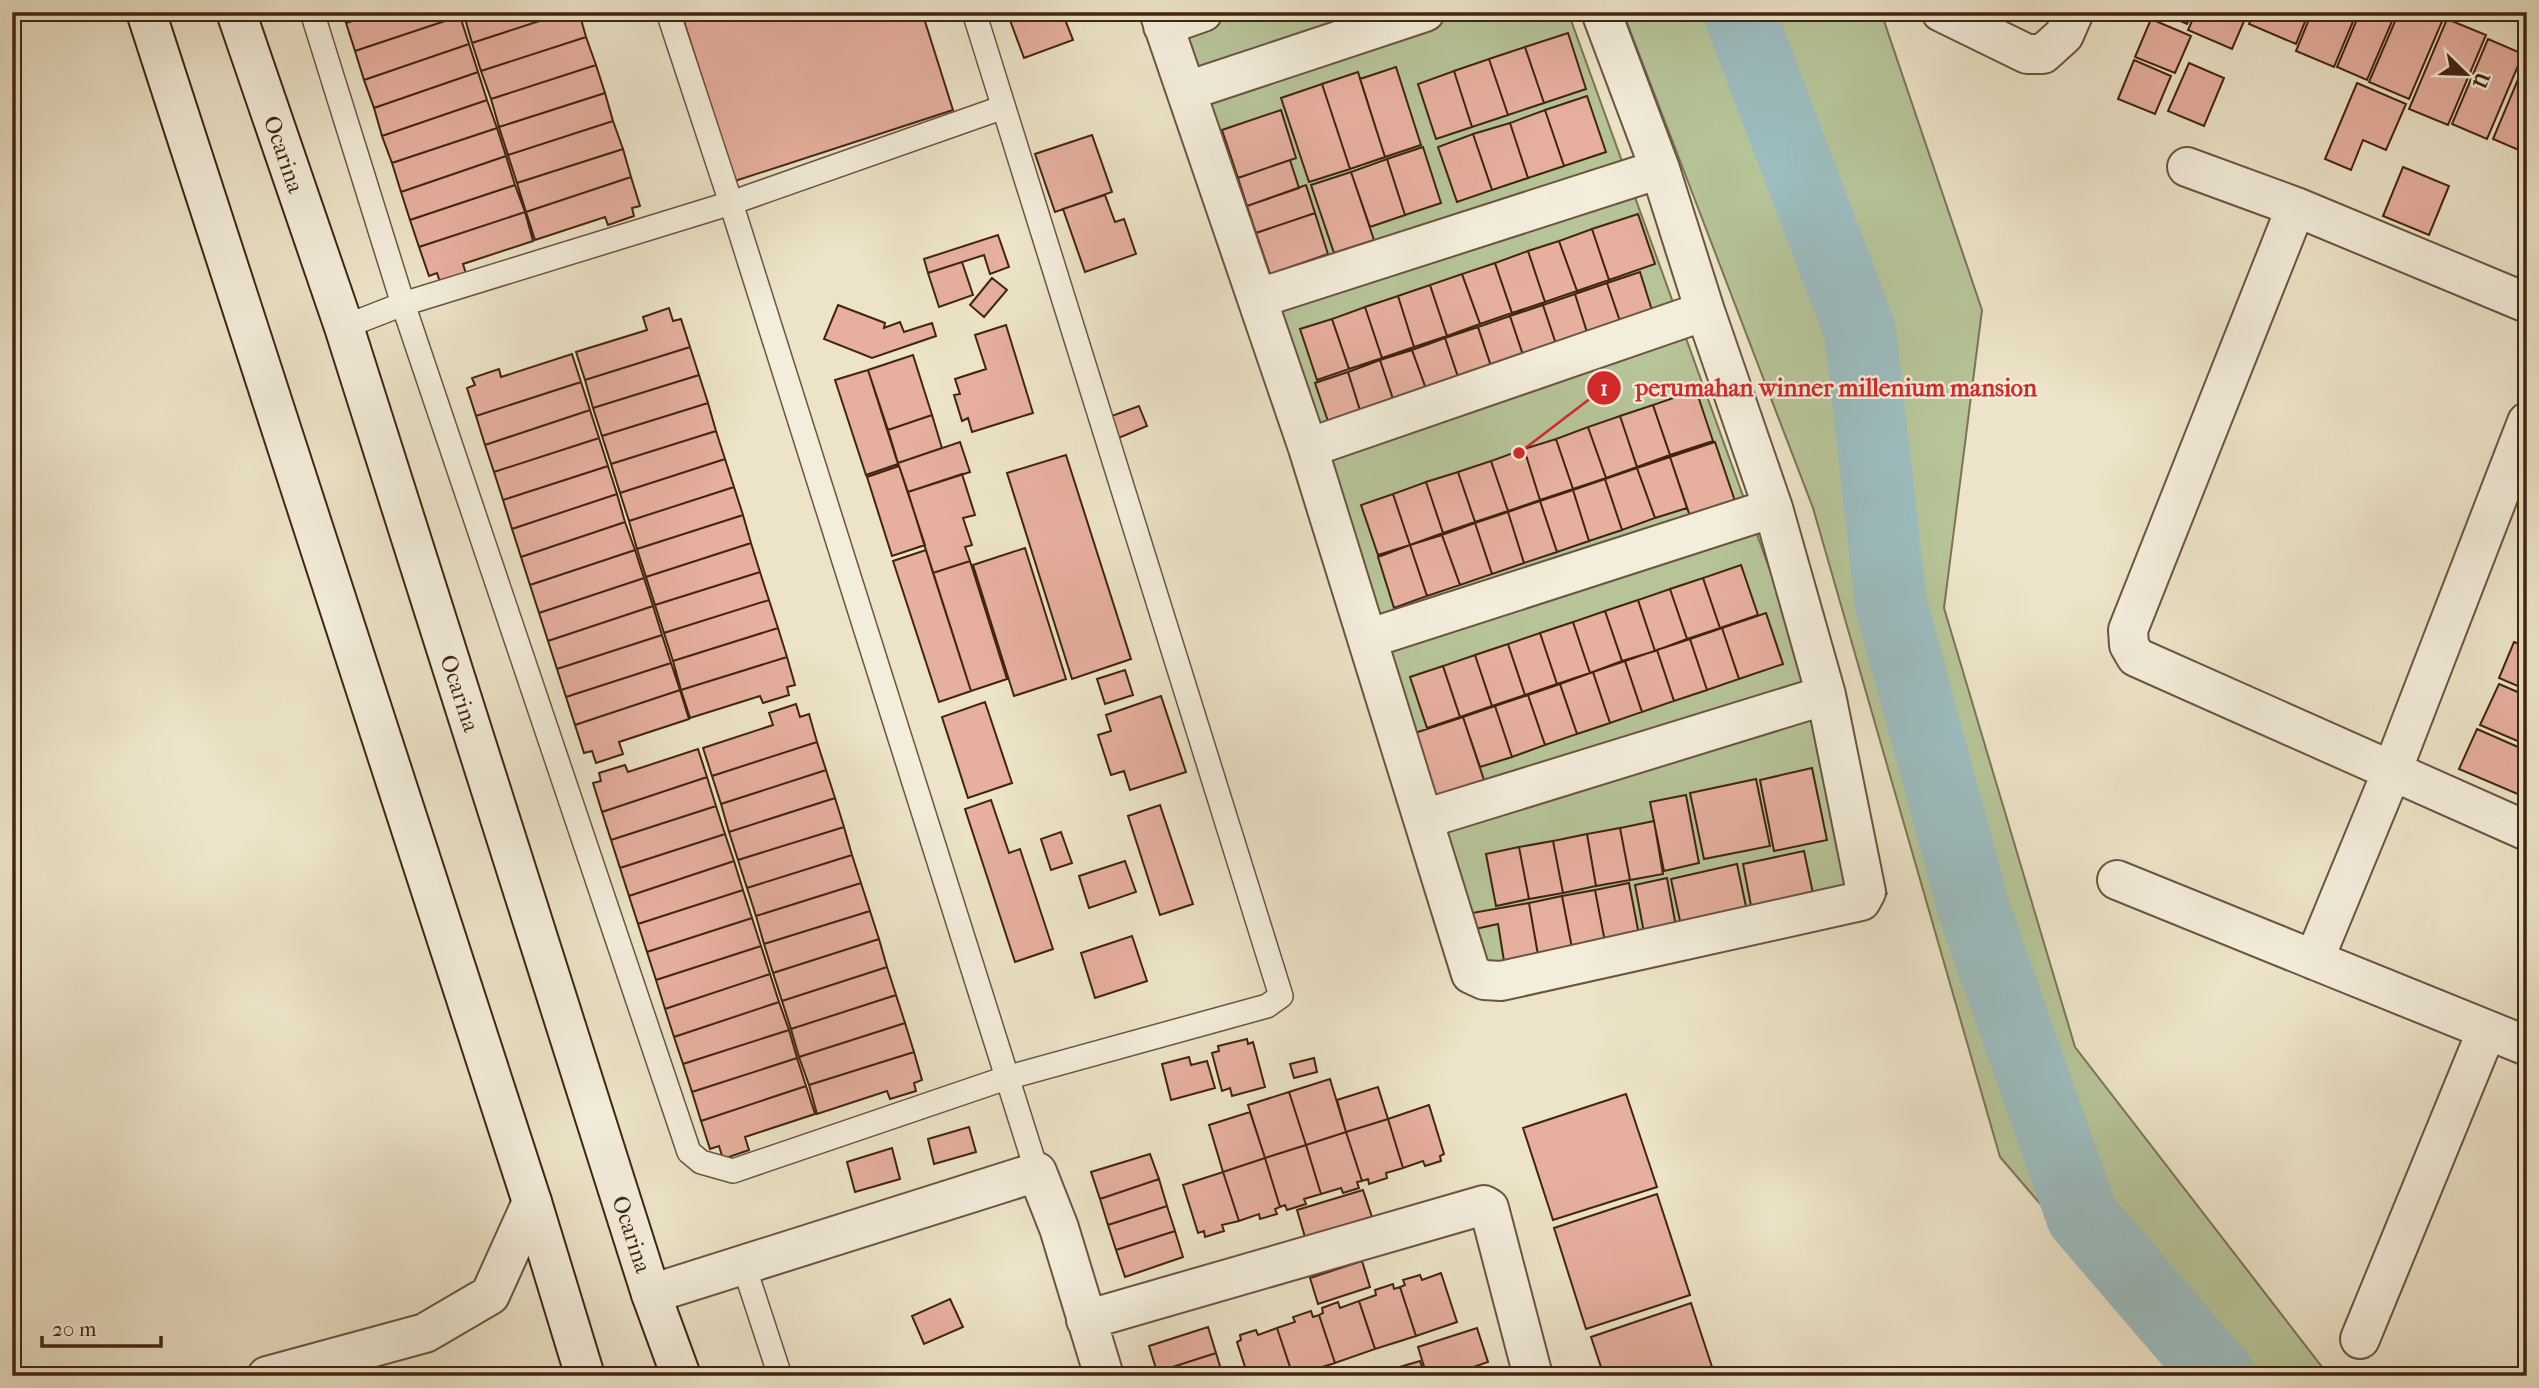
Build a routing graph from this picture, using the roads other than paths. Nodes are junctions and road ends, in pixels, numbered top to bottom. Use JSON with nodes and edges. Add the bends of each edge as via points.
{"nodes":[{"id":1,"x":146,"y":12,"type":"edge"},
{"id":2,"x":236,"y":12,"type":"edge"},
{"id":3,"x":312,"y":12,"type":"edge"},
{"id":4,"x":668,"y":12,"type":"edge"},
{"id":5,"x":974,"y":12,"type":"edge"},
{"id":6,"x":1203,"y":12,"type":"edge"},
{"id":7,"x":1424,"y":12,"type":"edge"},
{"id":8,"x":1601,"y":12,"type":"edge"},
{"id":9,"x":1941,"y":12,"type":"edge"},
{"id":10,"x":2074,"y":12,"type":"edge"},
{"id":11,"x":1161,"y":19,"type":"edge"},
{"id":12,"x":1187,"y":90,"type":"junction"},
{"id":13,"x":1001,"y":108,"type":"junction"},
{"id":14,"x":2187,"y":167,"type":"dead end"},
{"id":15,"x":1661,"y":169,"type":"junction"},
{"id":16,"x":731,"y":203,"type":"junction"},
{"id":17,"x":2296,"y":207,"type":"junction"},
{"id":18,"x":1259,"y":298,"type":"junction"},
{"id":19,"x":2527,"y":303,"type":"edge"},
{"id":20,"x":403,"y":304,"type":"junction"},
{"id":21,"x":1705,"y":311,"type":"junction"},
{"id":22,"x":344,"y":327,"type":"junction"},
{"id":23,"x":2527,"y":422,"type":"edge"},
{"id":24,"x":1308,"y":448,"type":"junction"},
{"id":25,"x":1773,"y":508,"type":"junction"},
{"id":26,"x":1367,"y":639,"type":"junction"},
{"id":27,"x":1826,"y":695,"type":"junction"},
{"id":28,"x":2392,"y":771,"type":"junction"},
{"id":29,"x":1424,"y":819,"type":"junction"},
{"id":30,"x":2527,"y":831,"type":"edge"},
{"id":31,"x":2117,"y":880,"type":"dead end"},
{"id":32,"x":2314,"y":960,"type":"junction"},
{"id":33,"x":2487,"y":1030,"type":"junction"},
{"id":34,"x":2527,"y":1046,"type":"edge"},
{"id":35,"x":1006,"y":1078,"type":"junction"},
{"id":36,"x":1037,"y":1172,"type":"junction"},
{"id":37,"x":532,"y":1202,"type":"junction"},
{"id":38,"x":743,"y":1263,"type":"junction"},
{"id":39,"x":651,"y":1294,"type":"junction"},
{"id":40,"x":1086,"y":1320,"type":"junction"},
{"id":41,"x":2360,"y":1339,"type":"dead end"},
{"id":42,"x":267,"y":1376,"type":"edge"},
{"id":43,"x":585,"y":1376,"type":"edge"},
{"id":44,"x":681,"y":1376,"type":"edge"},
{"id":45,"x":780,"y":1376,"type":"edge"},
{"id":46,"x":1104,"y":1376,"type":"edge"},
{"id":47,"x":1534,"y":1376,"type":"edge"}],
"edges":[{"from":1,"to":37,"type":"street"},
{"from":2,"to":22,"type":"street","name":"Ocarina"},
{"from":3,"to":20,"type":"lane"},
{"from":4,"to":16,"type":"lane"},
{"from":5,"to":13,"type":"lane"},
{"from":6,"to":11,"type":"street"},
{"from":7,"to":12,"type":"street"},
{"from":8,"to":15,"type":"street"},
{"from":9,"to":10,"type":"street","via":[[2027,54],[2043,54],[2064,35]]},
{"from":11,"to":12,"type":"street"},
{"from":12,"to":18,"type":"street"},
{"from":13,"to":16,"type":"lane"},
{"from":13,"to":35,"type":"lane","via":[[1282,992],[1277,1002],[1267,1006]]},
{"from":14,"to":17,"type":"street"},
{"from":15,"to":18,"type":"street"},
{"from":15,"to":21,"type":"street"},
{"from":16,"to":20,"type":"lane"},
{"from":16,"to":35,"type":"lane"},
{"from":17,"to":19,"type":"street"},
{"from":17,"to":28,"type":"street","via":[[2129,630],[2129,645],[2136,657]]},
{"from":18,"to":24,"type":"street"},
{"from":20,"to":22,"type":"lane"},
{"from":20,"to":35,"type":"lane","via":[[689,1152],[701,1162],[733,1171]]},
{"from":21,"to":24,"type":"street"},
{"from":21,"to":25,"type":"street"},
{"from":22,"to":39,"type":"street","name":"Ocarina"},
{"from":23,"to":28,"type":"street"},
{"from":24,"to":26,"type":"street"},
{"from":25,"to":26,"type":"street"},
{"from":25,"to":27,"type":"street"},
{"from":26,"to":29,"type":"street"},
{"from":27,"to":29,"type":"street"},
{"from":27,"to":29,"type":"street","via":[[1866,892],[1861,901],[1514,979],[1484,980],[1471,974]]},
{"from":28,"to":30,"type":"street"},
{"from":28,"to":32,"type":"street"},
{"from":31,"to":32,"type":"street"},
{"from":32,"to":33,"type":"street"},
{"from":33,"to":34,"type":"street"},
{"from":33,"to":41,"type":"street"},
{"from":35,"to":36,"type":"lane"},
{"from":36,"to":38,"type":"street"},
{"from":36,"to":40,"type":"street"},
{"from":37,"to":42,"type":"street","via":[[490,1294],[425,1333]]},
{"from":37,"to":43,"type":"street"},
{"from":38,"to":39,"type":"street"},
{"from":38,"to":45,"type":"lane"},
{"from":39,"to":44,"type":"street","name":"Ocarina"},
{"from":40,"to":46,"type":"street"},
{"from":40,"to":47,"type":"street","via":[[1484,1205],[1489,1208]]}]}
